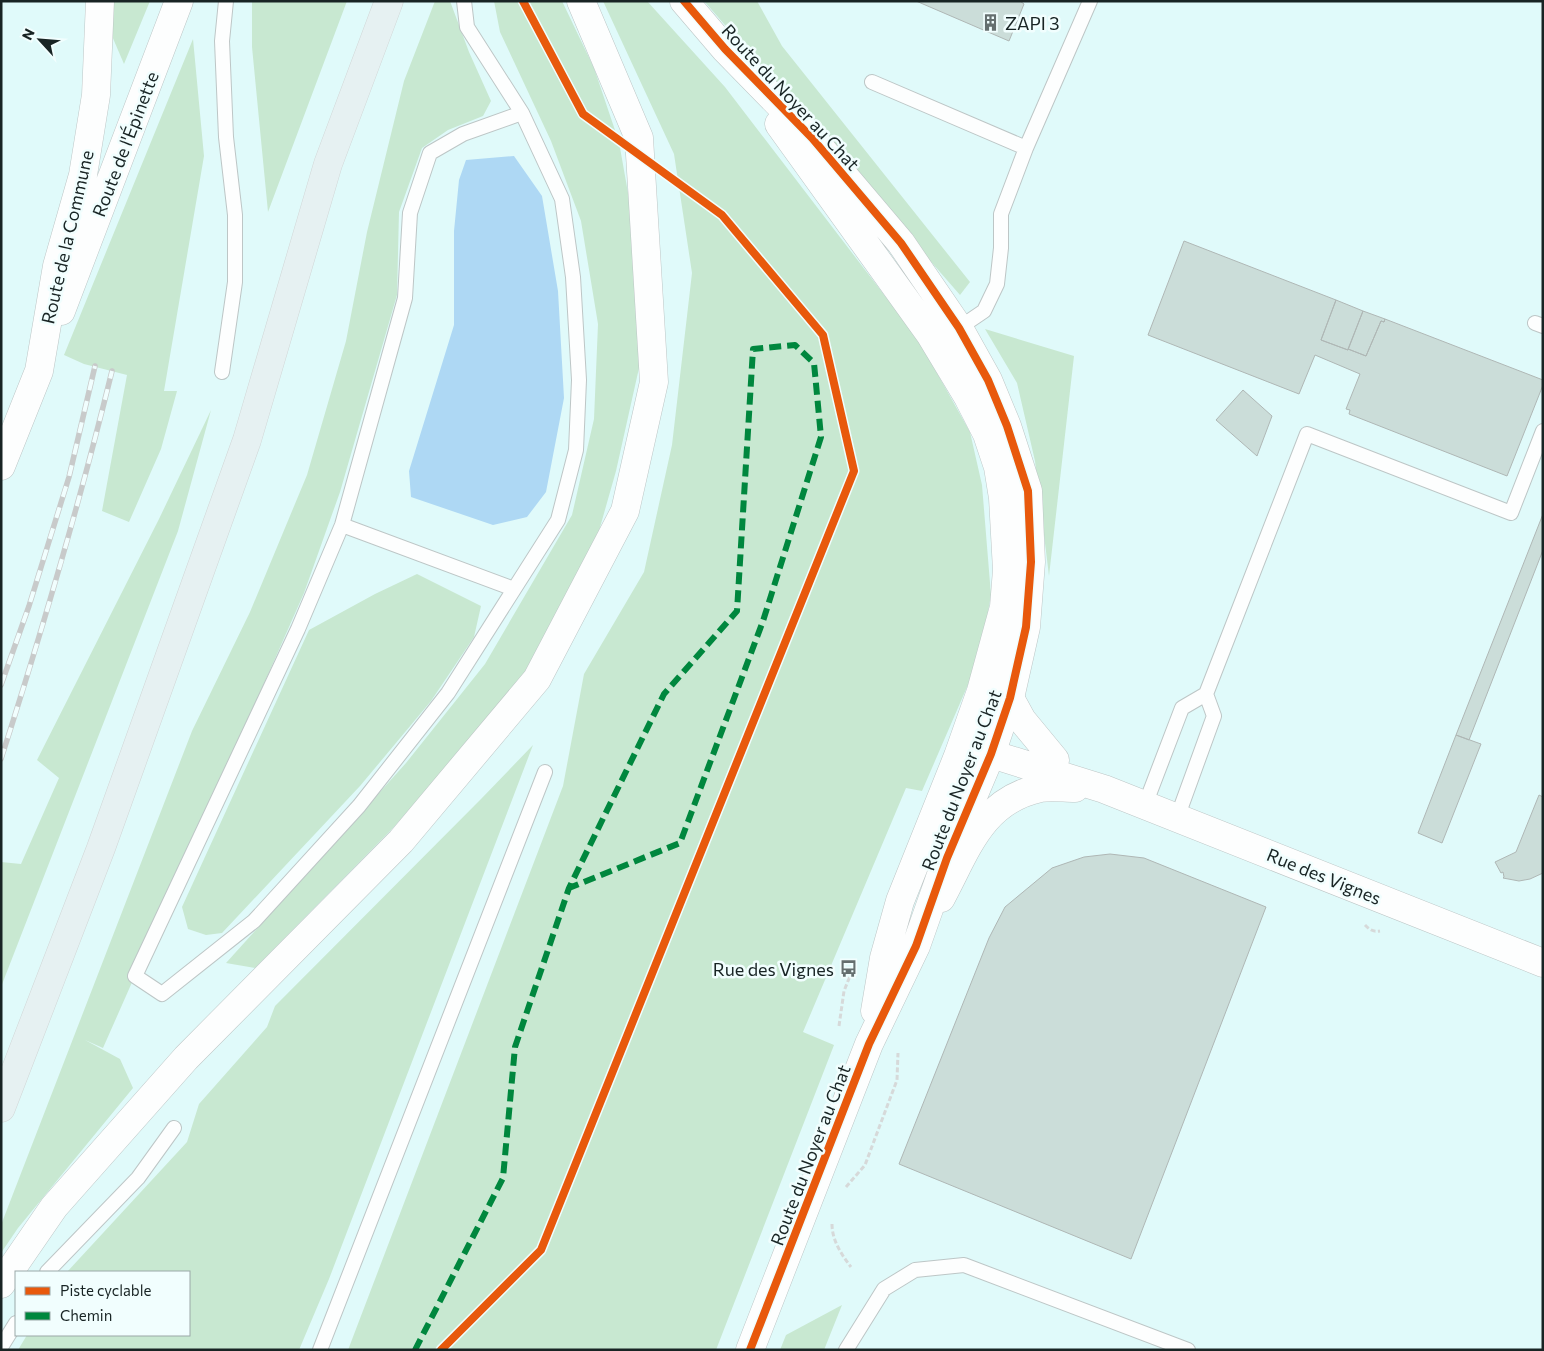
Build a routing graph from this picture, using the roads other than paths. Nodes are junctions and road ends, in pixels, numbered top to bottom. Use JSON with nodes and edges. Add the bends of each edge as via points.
{"nodes":[{"id":1,"x":100,"y":1,"type":"edge"},
{"id":2,"x":180,"y":1,"type":"edge"},
{"id":3,"x":226,"y":1,"type":"edge"},
{"id":4,"x":389,"y":1,"type":"edge"},
{"id":5,"x":464,"y":1,"type":"edge"},
{"id":6,"x":581,"y":1,"type":"edge"},
{"id":7,"x":684,"y":1,"type":"edge"},
{"id":8,"x":1090,"y":1,"type":"edge"},
{"id":9,"x":725,"y":49,"type":"junction"},
{"id":10,"x":872,"y":82,"type":"dead end"},
{"id":11,"x":522,"y":113,"type":"junction"},
{"id":12,"x":1026,"y":148,"type":"junction"},
{"id":13,"x":826,"y":190,"type":"junction"},
{"id":14,"x":924,"y":303,"type":"dead end"},
{"id":15,"x":950,"y":327,"type":"junction"},
{"id":16,"x":38,"y":371,"type":"junction"},
{"id":17,"x":222,"y":372,"type":"dead end"},
{"id":18,"x":1543,"y":431,"type":"edge"},
{"id":19,"x":1,"y":466,"type":"edge"},
{"id":20,"x":342,"y":524,"type":"junction"},
{"id":21,"x":514,"y":589,"type":"junction"},
{"id":22,"x":1206,"y":694,"type":"junction"},
{"id":23,"x":1010,"y":698,"type":"junction"},
{"id":24,"x":981,"y":750,"type":"junction"},
{"id":25,"x":1055,"y":760,"type":"junction"},
{"id":26,"x":545,"y":772,"type":"dead end"},
{"id":27,"x":1104,"y":789,"type":"junction"},
{"id":28,"x":1145,"y":805,"type":"junction"},
{"id":29,"x":1177,"y":818,"type":"junction"},
{"id":30,"x":916,"y":946,"type":"junction"},
{"id":31,"x":1543,"y":963,"type":"edge"},
{"id":32,"x":869,"y":1044,"type":"junction"},
{"id":33,"x":1,"y":1108,"type":"edge"},
{"id":34,"x":174,"y":1128,"type":"dead end"},
{"id":35,"x":48,"y":1271,"type":"edge"},
{"id":36,"x":1,"y":1284,"type":"edge"},
{"id":37,"x":15,"y":1324,"type":"edge"},
{"id":38,"x":1,"y":1347,"type":"edge"},
{"id":39,"x":320,"y":1350,"type":"edge"},
{"id":40,"x":750,"y":1350,"type":"edge"},
{"id":41,"x":846,"y":1350,"type":"edge"},
{"id":42,"x":1188,"y":1350,"type":"edge"}],
"edges":[{"from":1,"to":16,"type":"street","name":"Route de la Commune","via":[[92,122],[83,175],[56,266]]},
{"from":2,"to":16,"type":"street","name":"Route de l'Épinette"},
{"from":3,"to":17,"type":"lane","via":[[222,41],[226,137],[235,215],[235,272]]},
{"from":4,"to":33,"type":"main road","via":[[328,164],[243,449],[101,848]]},
{"from":5,"to":11,"type":"lane","via":[[467,27]]},
{"from":6,"to":36,"type":"street","via":[[639,138],[654,382],[625,511],[537,679],[401,841],[179,1066],[54,1207]]},
{"from":7,"to":9,"type":"street","name":"Route du Noyer au Chat"},
{"from":8,"to":12,"type":"lane"},
{"from":9,"to":13,"type":"street","name":"Route du Noyer au Chat"},
{"from":9,"to":15,"type":"street","name":"Route du Noyer au Chat","via":[[812,138],[901,243]]},
{"from":10,"to":12,"type":"lane"},
{"from":11,"to":20,"type":"lane","via":[[464,134],[430,153],[410,213],[405,298]]},
{"from":11,"to":21,"type":"lane","via":[[562,200],[573,278],[579,380],[576,450],[558,520]]},
{"from":12,"to":15,"type":"lane","via":[[1001,214],[997,284],[984,311]]},
{"from":13,"to":14,"type":"lane","via":[[857,212]]},
{"from":13,"to":24,"type":"street","name":"Route du Noyer au Chat","via":[[930,334],[987,434],[998,467],[1004,498],[1007,570],[1004,607],[981,691]]},
{"from":15,"to":23,"type":"street","name":"Route du Noyer au Chat","via":[[988,380],[1008,426],[1028,491],[1031,562],[1026,627]]},
{"from":16,"to":19,"type":"street","name":"Route de la Commune"},
{"from":18,"to":22,"type":"lane","via":[[1511,514],[1307,434]]},
{"from":20,"to":21,"type":"lane"},
{"from":20,"to":21,"type":"lane","via":[[298,628],[135,976],[162,994],[254,920],[359,806],[448,693]]},
{"from":22,"to":28,"type":"lane","via":[[1182,708]]},
{"from":22,"to":29,"type":"lane","via":[[1214,716]]},
{"from":23,"to":24,"type":"street","name":"Route du Noyer au Chat"},
{"from":23,"to":25,"type":"street","name":"Rue des Vignes","via":[[1022,720]]},
{"from":24,"to":25,"type":"street","name":"Rue des Vignes"},
{"from":24,"to":27,"type":"street","name":"Rue des Vignes"},
{"from":24,"to":30,"type":"street","name":"Route du Noyer au Chat"},
{"from":24,"to":32,"type":"street","name":"Route du Noyer au Chat","via":[[900,901],[884,958]]},
{"from":25,"to":27,"type":"street","name":"Rue des Vignes"},
{"from":26,"to":39,"type":"lane"},
{"from":27,"to":28,"type":"street","name":"Rue des Vignes"},
{"from":27,"to":30,"type":"street","name":"Rue des Vignes","via":[[1042,788],[1012,798],[992,812],[979,827]]},
{"from":28,"to":29,"type":"street","name":"Rue des Vignes"},
{"from":29,"to":31,"type":"street","name":"Rue des Vignes"},
{"from":30,"to":32,"type":"street","name":"Route du Noyer au Chat"},
{"from":32,"to":40,"type":"street","name":"Route du Noyer au Chat"},
{"from":34,"to":35,"type":"lane","via":[[138,1178]]},
{"from":37,"to":38,"type":"lane"},
{"from":41,"to":42,"type":"lane","via":[[884,1289],[915,1270],[964,1265]]}]}
